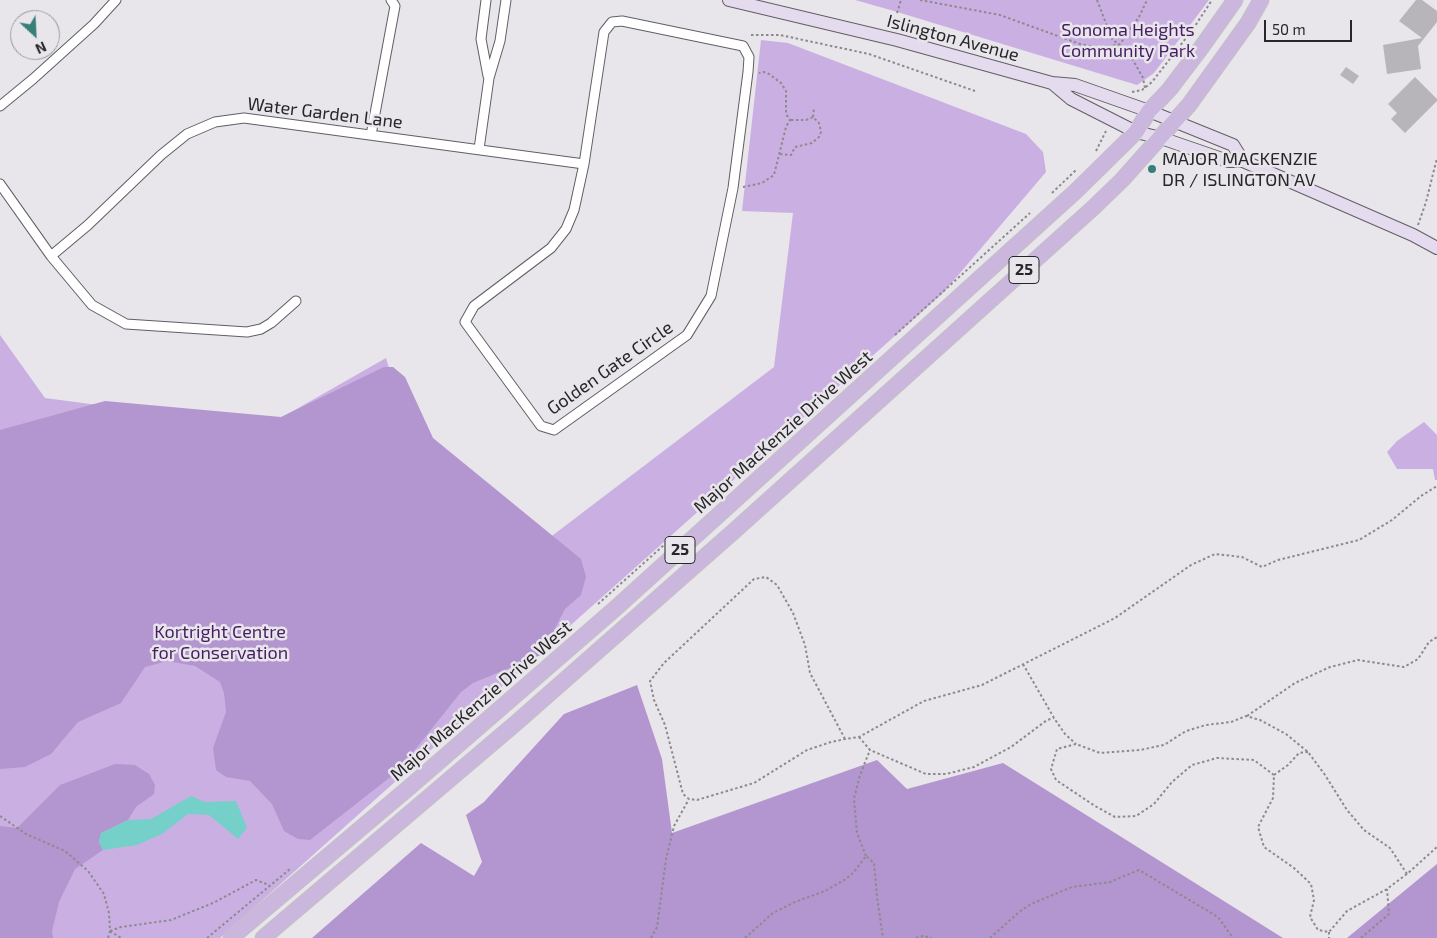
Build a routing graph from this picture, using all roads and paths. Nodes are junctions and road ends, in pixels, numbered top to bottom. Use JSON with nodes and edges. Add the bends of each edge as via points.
{"nodes":[{"id":1,"x":116,"y":0,"type":"edge"},
{"id":2,"x":391,"y":0,"type":"edge"},
{"id":3,"x":486,"y":0,"type":"edge"},
{"id":4,"x":506,"y":0,"type":"edge"},
{"id":5,"x":729,"y":0,"type":"edge"},
{"id":6,"x":901,"y":0,"type":"edge"},
{"id":7,"x":920,"y":0,"type":"edge"},
{"id":8,"x":1097,"y":0,"type":"edge"},
{"id":9,"x":1146,"y":0,"type":"edge"},
{"id":10,"x":1212,"y":0,"type":"edge"},
{"id":11,"x":1235,"y":0,"type":"edge"},
{"id":12,"x":1260,"y":0,"type":"edge"},
{"id":13,"x":897,"y":13,"type":"dead end"},
{"id":14,"x":751,"y":35,"type":"dead end"},
{"id":15,"x":1120,"y":44,"type":"junction"},
{"id":16,"x":758,"y":73,"type":"dead end"},
{"id":17,"x":489,"y":78,"type":"junction"},
{"id":18,"x":1052,"y":83,"type":"junction"},
{"id":19,"x":1144,"y":88,"type":"junction"},
{"id":20,"x":975,"y":91,"type":"dead end"},
{"id":21,"x":1131,"y":92,"type":"dead end"},
{"id":22,"x":0,"y":106,"type":"edge"},
{"id":23,"x":814,"y":108,"type":"dead end"},
{"id":24,"x":1149,"y":111,"type":"junction"},
{"id":25,"x":813,"y":117,"type":"junction"},
{"id":26,"x":790,"y":120,"type":"junction"},
{"id":27,"x":1175,"y":122,"type":"junction"},
{"id":28,"x":1136,"y":132,"type":"junction"},
{"id":29,"x":371,"y":135,"type":"junction"},
{"id":30,"x":1161,"y":138,"type":"junction"},
{"id":31,"x":1100,"y":141,"type":"dead end"},
{"id":32,"x":479,"y":149,"type":"junction"},
{"id":33,"x":1095,"y":152,"type":"dead end"},
{"id":34,"x":780,"y":154,"type":"junction"},
{"id":35,"x":1437,"y":158,"type":"edge"},
{"id":36,"x":1243,"y":161,"type":"junction"},
{"id":37,"x":584,"y":164,"type":"junction"},
{"id":38,"x":1082,"y":166,"type":"dead end"},
{"id":39,"x":0,"y":184,"type":"edge"},
{"id":40,"x":733,"y":188,"type":"junction"},
{"id":41,"x":1047,"y":198,"type":"dead end"},
{"id":42,"x":1032,"y":211,"type":"dead end"},
{"id":43,"x":1417,"y":227,"type":"dead end"},
{"id":44,"x":1437,"y":248,"type":"edge"},
{"id":45,"x":51,"y":256,"type":"junction"},
{"id":46,"x":296,"y":301,"type":"dead end"},
{"id":47,"x":889,"y":341,"type":"dead end"},
{"id":48,"x":1437,"y":486,"type":"edge"},
{"id":49,"x":670,"y":539,"type":"dead end"},
{"id":50,"x":598,"y":604,"type":"dead end"},
{"id":51,"x":1437,"y":637,"type":"edge"},
{"id":52,"x":1023,"y":664,"type":"junction"},
{"id":53,"x":1246,"y":716,"type":"junction"},
{"id":54,"x":1054,"y":718,"type":"junction"},
{"id":55,"x":859,"y":737,"type":"junction"},
{"id":56,"x":845,"y":740,"type":"junction"},
{"id":57,"x":1076,"y":744,"type":"junction"},
{"id":58,"x":870,"y":750,"type":"junction"},
{"id":59,"x":1308,"y":752,"type":"junction"},
{"id":60,"x":1274,"y":775,"type":"junction"},
{"id":61,"x":689,"y":799,"type":"junction"},
{"id":62,"x":0,"y":816,"type":"edge"},
{"id":63,"x":1437,"y":847,"type":"edge"},
{"id":64,"x":866,"y":856,"type":"junction"},
{"id":65,"x":293,"y":866,"type":"dead end"},
{"id":66,"x":1407,"y":874,"type":"junction"},
{"id":67,"x":270,"y":885,"type":"junction"},
{"id":68,"x":1387,"y":889,"type":"junction"},
{"id":69,"x":110,"y":931,"type":"junction"},
{"id":70,"x":1328,"y":932,"type":"junction"},
{"id":71,"x":108,"y":938,"type":"edge"},
{"id":72,"x":121,"y":938,"type":"edge"},
{"id":73,"x":207,"y":938,"type":"edge"},
{"id":74,"x":232,"y":938,"type":"edge"},
{"id":75,"x":263,"y":938,"type":"edge"},
{"id":76,"x":651,"y":938,"type":"edge"},
{"id":77,"x":745,"y":938,"type":"edge"},
{"id":78,"x":883,"y":938,"type":"edge"},
{"id":79,"x":916,"y":938,"type":"edge"},
{"id":80,"x":932,"y":938,"type":"edge"},
{"id":81,"x":990,"y":938,"type":"edge"},
{"id":82,"x":1233,"y":938,"type":"edge"},
{"id":83,"x":1330,"y":938,"type":"edge"},
{"id":84,"x":1360,"y":938,"type":"edge"}],
"edges":[{"from":1,"to":22,"type":"street","via":[[94,24]]},
{"from":2,"to":29,"type":"street","via":[[395,6]]},
{"from":3,"to":17,"type":"street","via":[[481,39]]},
{"from":4,"to":17,"type":"street","via":[[500,42]]},
{"from":5,"to":18,"type":"main road","name":"Islington Avenue","via":[[897,40]]},
{"from":6,"to":13,"type":"path"},
{"from":7,"to":15,"type":"path","via":[[1000,15],[1080,44],[1107,47]]},
{"from":8,"to":15,"type":"path","via":[[1112,39]]},
{"from":9,"to":15,"type":"path","via":[[1139,17]]},
{"from":10,"to":19,"type":"path","via":[[1193,29]]},
{"from":11,"to":24,"type":"main road","name":"Major MacKenzie Drive West","number":"25","via":[[1169,90]]},
{"from":12,"to":27,"type":"main road","number":"25","via":[[1248,23]]},
{"from":14,"to":20,"type":"path","via":[[780,35],[869,54]]},
{"from":15,"to":19,"type":"path","via":[[1138,67]]},
{"from":16,"to":26,"type":"path","via":[[764,72],[781,82],[786,92],[786,114]]},
{"from":17,"to":32,"type":"street"},
{"from":18,"to":24,"type":"main road","name":"Islington Avenue","via":[[1076,85]]},
{"from":18,"to":28,"type":"main road","name":"Islington Avenue","via":[[1071,100]]},
{"from":19,"to":21,"type":"path"},
{"from":23,"to":25,"type":"path"},
{"from":24,"to":27,"type":"main road","name":"Islington Avenue"},
{"from":24,"to":28,"type":"main road","name":"Major MacKenzie Drive West","number":"25"},
{"from":25,"to":26,"type":"path"},
{"from":25,"to":34,"type":"path","via":[[820,126],[817,139],[795,147],[791,155]]},
{"from":26,"to":34,"type":"path"},
{"from":27,"to":30,"type":"main road","number":"25"},
{"from":27,"to":36,"type":"main road","name":"Islington Avenue","via":[[1233,145]]},
{"from":28,"to":30,"type":"main road","name":"Islington Avenue"},
{"from":28,"to":74,"type":"main road","name":"Major MacKenzie Drive West","number":"25","via":[[1076,191],[617,607]]},
{"from":29,"to":32,"type":"street","name":"Water Garden Lane"},
{"from":29,"to":45,"type":"street","name":"Water Garden Lane","via":[[244,118],[215,122],[187,134],[161,155]]},
{"from":30,"to":36,"type":"main road","name":"Islington Avenue","via":[[1228,161]]},
{"from":30,"to":75,"type":"main road","number":"25","via":[[1094,208],[733,532],[516,723]]},
{"from":31,"to":33,"type":"path"},
{"from":32,"to":37,"type":"street","name":"Water Garden Lane"},
{"from":34,"to":40,"type":"path","via":[[771,178]]},
{"from":35,"to":43,"type":"path"},
{"from":36,"to":44,"type":"main road","name":"Islington Avenue"},
{"from":37,"to":40,"type":"street","name":"Golden Gate Circle","via":[[604,32],[612,22],[622,21],[743,46],[749,57],[748,72]]},
{"from":37,"to":40,"type":"street","name":"Golden Gate Circle","via":[[574,210],[566,229],[552,248],[474,306],[465,322],[541,426],[554,430],[687,335],[711,296]]},
{"from":38,"to":41,"type":"path"},
{"from":39,"to":45,"type":"street"},
{"from":42,"to":47,"type":"path"},
{"from":45,"to":46,"type":"street","via":[[92,305],[126,324],[247,332],[272,323]]},
{"from":48,"to":52,"type":"path","via":[[1359,540],[1278,560],[1262,568],[1242,557],[1214,554],[1191,565],[1115,618]]},
{"from":49,"to":50,"type":"path"},
{"from":51,"to":53,"type":"path","via":[[1429,642],[1418,659],[1404,667],[1358,660],[1330,667],[1295,682]]},
{"from":52,"to":54,"type":"path"},
{"from":52,"to":55,"type":"path","via":[[982,685],[924,701]]},
{"from":53,"to":57,"type":"path","via":[[1186,731],[1164,745],[1140,750],[1100,753]]},
{"from":53,"to":59,"type":"path","via":[[1286,734]]},
{"from":54,"to":57,"type":"path"},
{"from":54,"to":58,"type":"path","via":[[974,767],[946,774],[926,774]]},
{"from":55,"to":56,"type":"path"},
{"from":55,"to":58,"type":"path"},
{"from":56,"to":61,"type":"path","via":[[807,750],[754,783],[696,800]]},
{"from":56,"to":61,"type":"path","via":[[810,673],[805,645],[789,606],[777,585],[766,578],[754,579],[664,663],[650,681],[683,794]]},
{"from":57,"to":60,"type":"path","via":[[1057,750],[1051,769],[1056,780],[1115,817],[1136,816],[1154,804],[1192,764],[1217,758],[1254,760]]},
{"from":58,"to":64,"type":"path","via":[[854,799],[857,833]]},
{"from":59,"to":60,"type":"path","via":[[1299,754]]},
{"from":59,"to":66,"type":"path","via":[[1347,810],[1364,830],[1390,848]]},
{"from":60,"to":70,"type":"path","via":[[1273,798],[1258,827],[1264,847],[1311,884],[1314,900],[1310,917],[1318,930]]},
{"from":61,"to":76,"type":"path","via":[[674,826],[666,858],[657,927]]},
{"from":62,"to":69,"type":"path","via":[[26,834],[65,851],[88,871],[104,894]]},
{"from":63,"to":66,"type":"path"},
{"from":64,"to":77,"type":"path","via":[[846,879],[772,913]]},
{"from":64,"to":78,"type":"path","via":[[874,863]]},
{"from":65,"to":67,"type":"path"},
{"from":66,"to":68,"type":"path"},
{"from":67,"to":69,"type":"path","via":[[256,880],[171,920]]},
{"from":67,"to":73,"type":"path"},
{"from":68,"to":70,"type":"path","via":[[1347,911]]},
{"from":68,"to":84,"type":"path","via":[[1389,914]]},
{"from":69,"to":71,"type":"path"},
{"from":69,"to":72,"type":"path"},
{"from":70,"to":83,"type":"path"},
{"from":79,"to":80,"type":"path"},
{"from":81,"to":82,"type":"path","via":[[1031,904],[1072,886],[1110,882],[1139,870],[1218,917]]}]}
